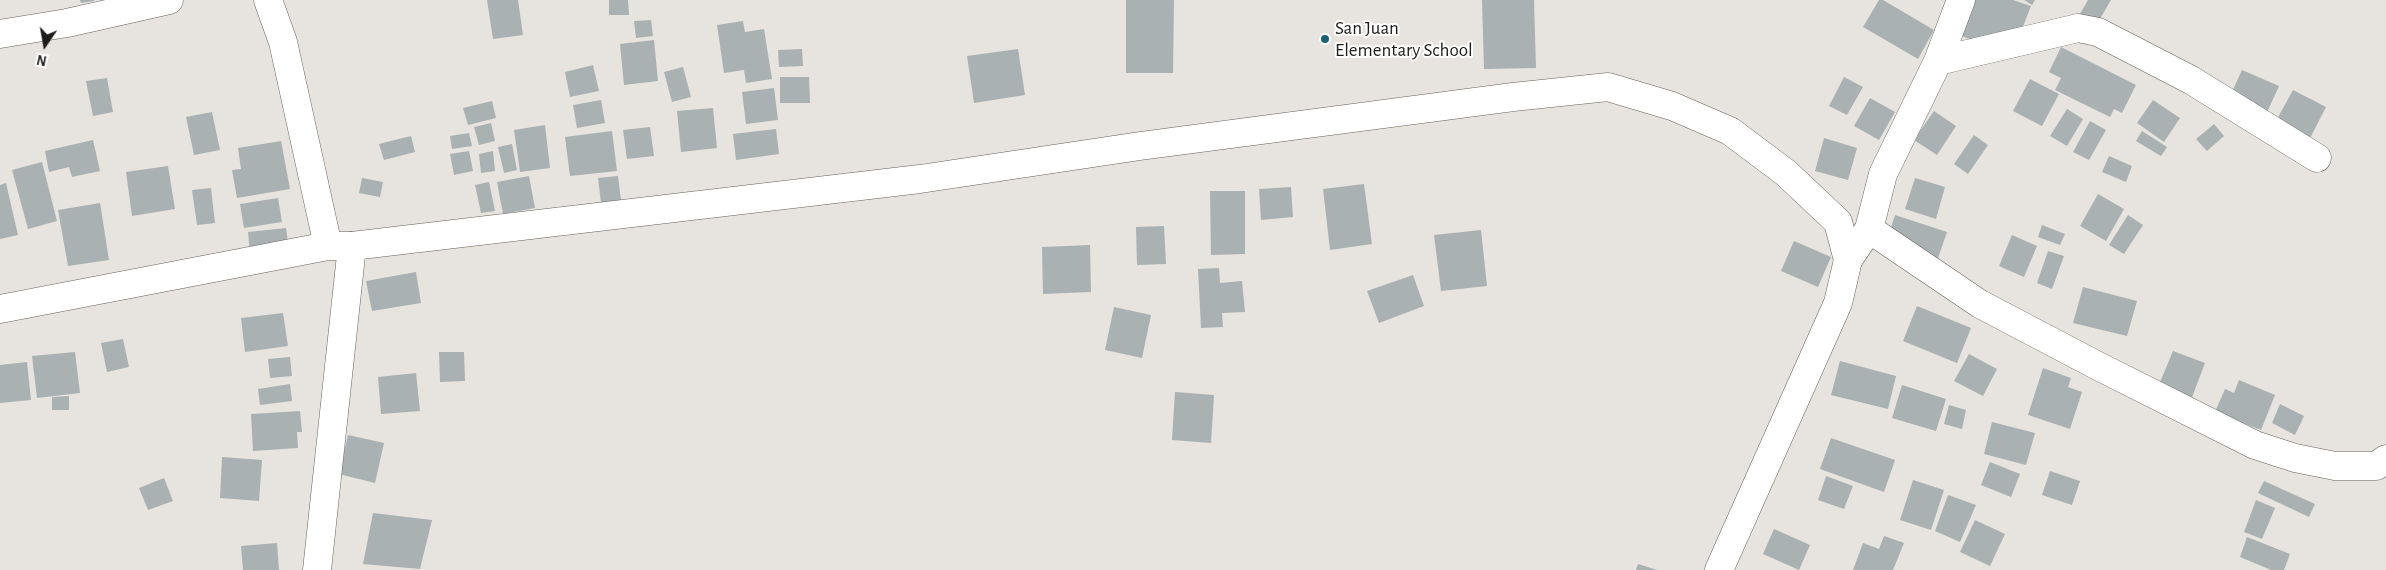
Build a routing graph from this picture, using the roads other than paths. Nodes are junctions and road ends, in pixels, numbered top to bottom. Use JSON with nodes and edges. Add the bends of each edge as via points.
{"nodes":[{"id":1,"x":169,"y":0,"type":"edge"},
{"id":2,"x":268,"y":0,"type":"edge"},
{"id":3,"x":1961,"y":0,"type":"edge"},
{"id":4,"x":0,"y":34,"type":"edge"},
{"id":5,"x":1938,"y":61,"type":"junction"},
{"id":6,"x":2317,"y":158,"type":"dead end"},
{"id":7,"x":1869,"y":229,"type":"junction"},
{"id":8,"x":340,"y":246,"type":"junction"},
{"id":9,"x":1848,"y":260,"type":"junction"},
{"id":10,"x":0,"y":308,"type":"edge"},
{"id":11,"x":2386,"y":459,"type":"edge"},
{"id":12,"x":317,"y":570,"type":"edge"},
{"id":13,"x":1719,"y":570,"type":"edge"}],
"edges":[{"from":1,"to":4,"type":"street"},
{"from":2,"to":8,"type":"street","via":[[283,42]]},
{"from":3,"to":5,"type":"street"},
{"from":5,"to":6,"type":"street","via":[[2078,28],[2098,32],[2191,80]]},
{"from":5,"to":7,"type":"street","via":[[1883,174]]},
{"from":7,"to":9,"type":"street"},
{"from":7,"to":11,"type":"street","via":[[1980,304],[2255,445],[2335,466],[2376,466]]},
{"from":8,"to":9,"type":"street","via":[[920,179],[1160,144],[1608,87],[1672,106],[1730,132],[1786,173],[1838,222]]},
{"from":8,"to":10,"type":"street"},
{"from":8,"to":12,"type":"street"},
{"from":9,"to":13,"type":"street","via":[[1838,303]]}]}
